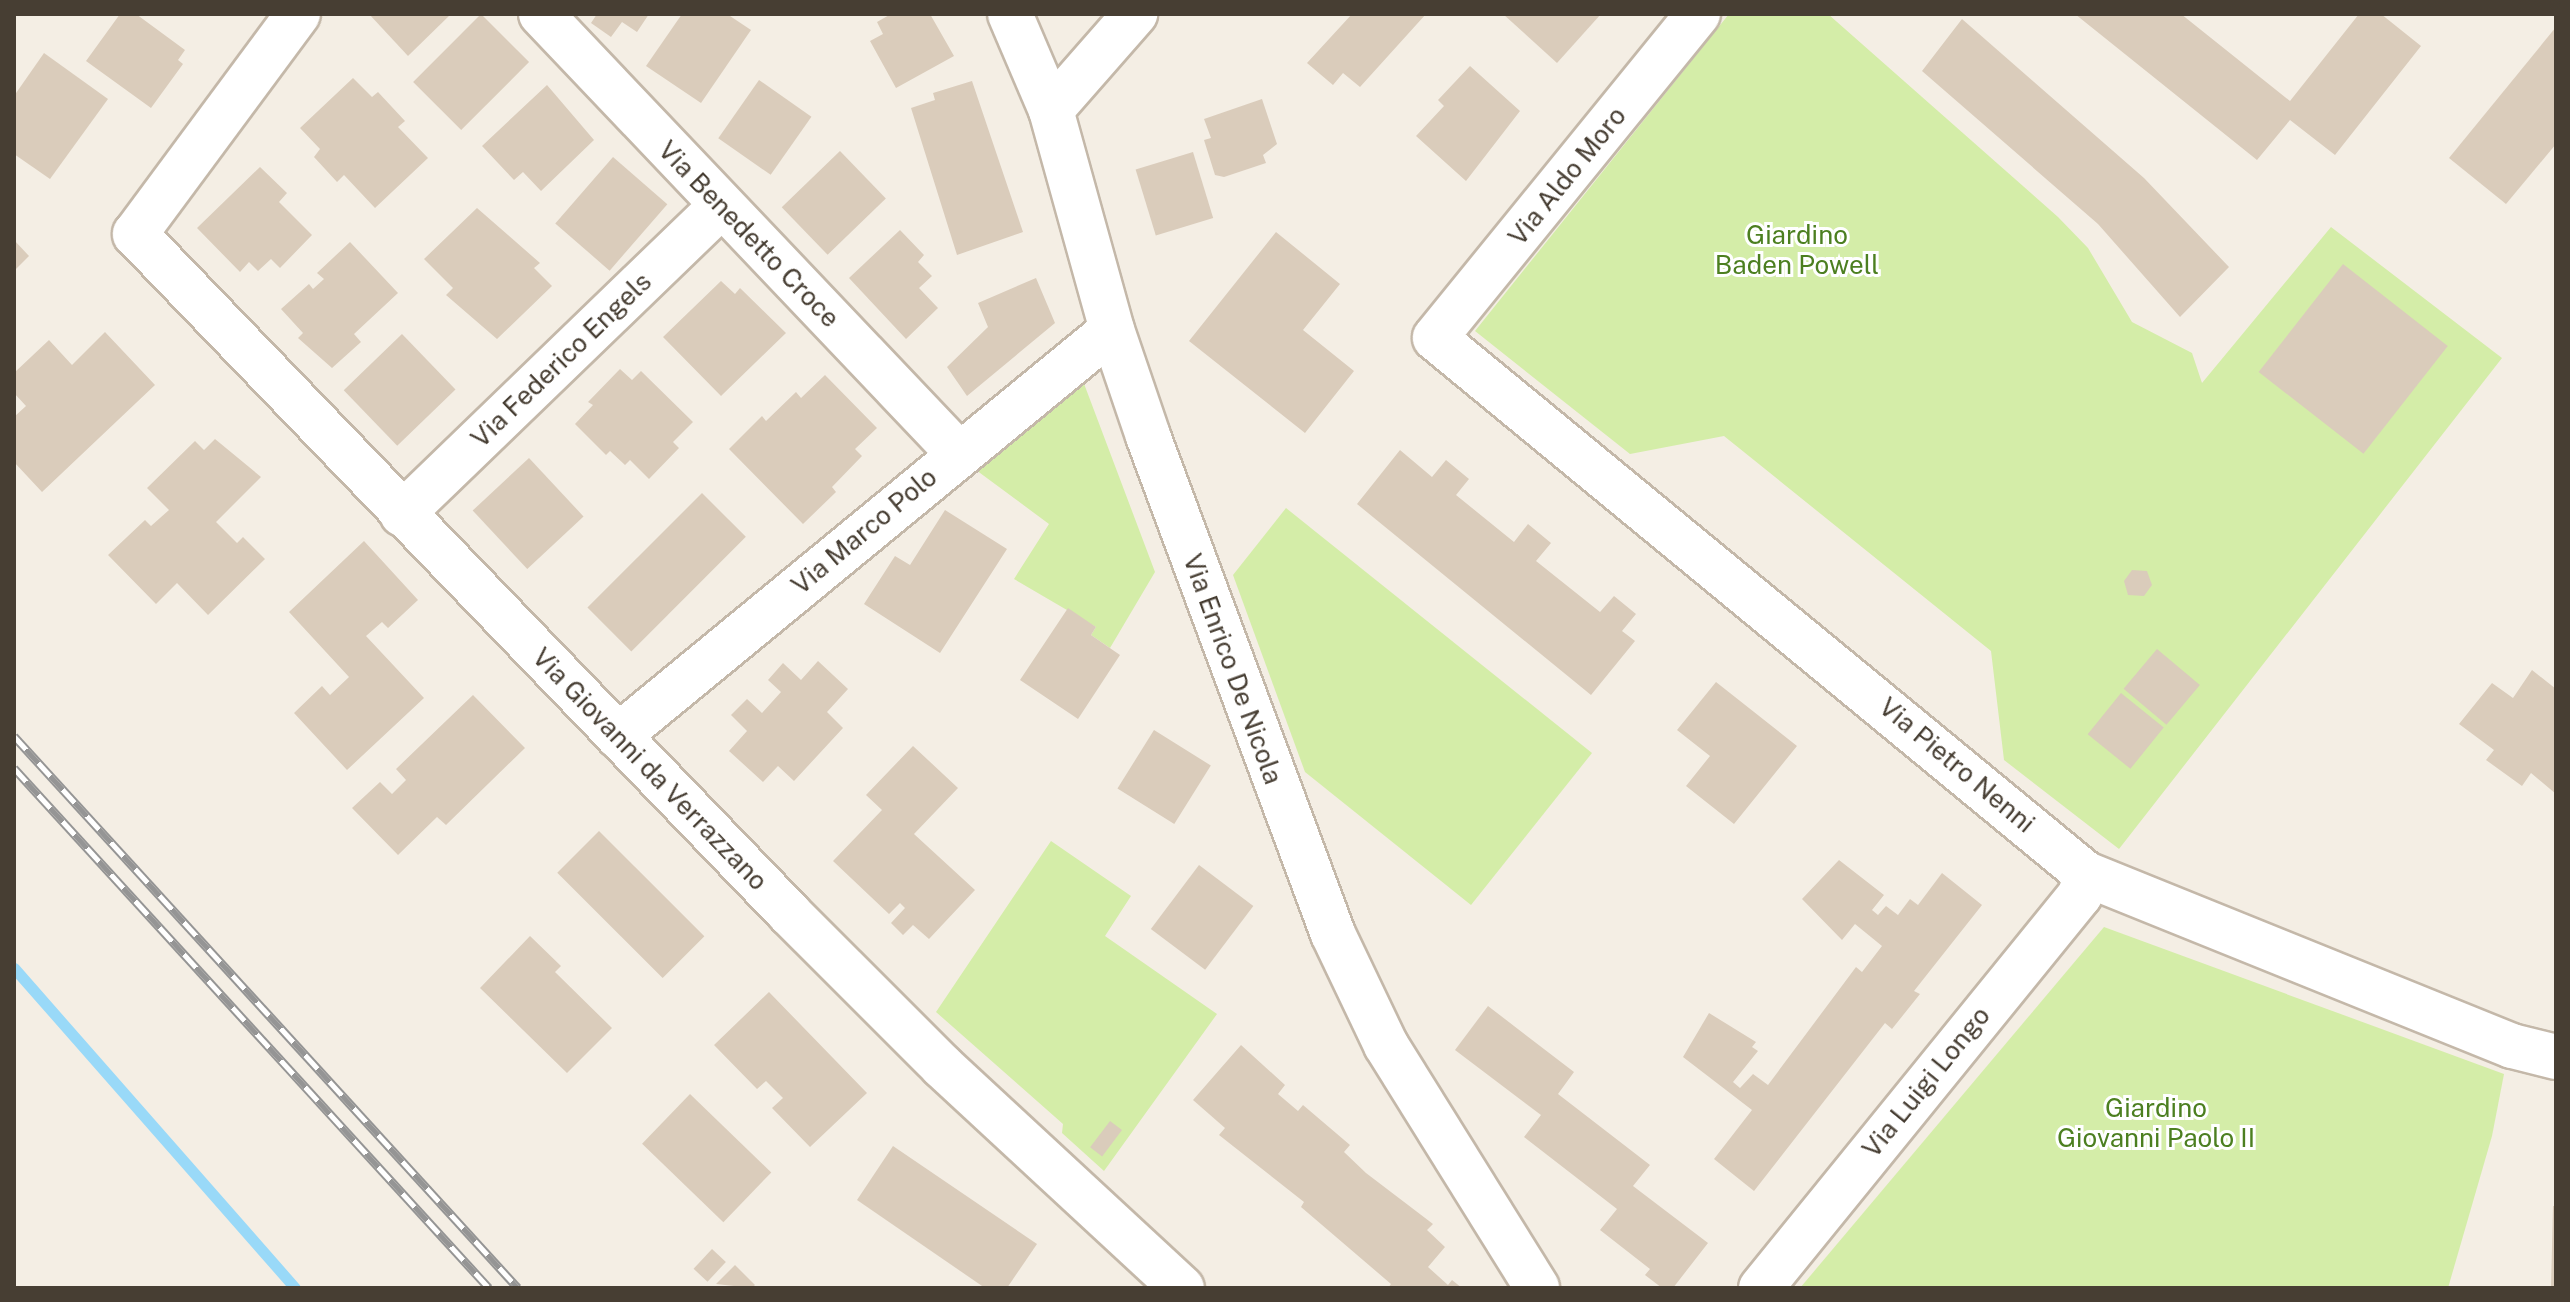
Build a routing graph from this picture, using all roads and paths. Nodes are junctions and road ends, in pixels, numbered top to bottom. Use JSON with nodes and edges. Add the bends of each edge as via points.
{"nodes":[{"id":1,"x":298,"y":14,"type":"edge"},
{"id":2,"x":541,"y":14,"type":"edge"},
{"id":3,"x":1010,"y":14,"type":"edge"},
{"id":4,"x":1135,"y":14,"type":"edge"},
{"id":5,"x":1698,"y":14,"type":"edge"},
{"id":6,"x":1051,"y":110,"type":"junction"},
{"id":7,"x":721,"y":206,"type":"junction"},
{"id":8,"x":1112,"y":330,"type":"junction"},
{"id":9,"x":1435,"y":338,"type":"joint"},
{"id":10,"x":958,"y":453,"type":"junction"},
{"id":11,"x":402,"y":514,"type":"junction"},
{"id":12,"x":618,"y":736,"type":"junction"},
{"id":13,"x":2086,"y":874,"type":"junction"},
{"id":14,"x":2556,"y":1057,"type":"edge"},
{"id":15,"x":1182,"y":1288,"type":"edge"},
{"id":16,"x":1537,"y":1288,"type":"edge"},
{"id":17,"x":1761,"y":1288,"type":"edge"}],
"edges":[{"from":1,"to":11,"type":"street","name":"Via Giovanni da Verrazzano","via":[[135,234]]},
{"from":2,"to":7,"type":"street","name":"Via Benedetto Croce"},
{"from":3,"to":6,"type":"street","name":"Via Enrico De Nicola"},
{"from":4,"to":6,"type":"street"},
{"from":5,"to":9,"type":"street","name":"Via Aldo Moro"},
{"from":6,"to":8,"type":"street","name":"Via Enrico De Nicola"},
{"from":7,"to":10,"type":"street","name":"Via Benedetto Croce"},
{"from":7,"to":11,"type":"street","name":"Via Federico Engels"},
{"from":8,"to":10,"type":"street","name":"Via Marco Polo"},
{"from":8,"to":16,"type":"street","name":"Via Enrico De Nicola","via":[[1245,708],[1344,960],[1386,1045]]},
{"from":9,"to":13,"type":"street","name":"Via Pietro Nenni"},
{"from":10,"to":12,"type":"street","name":"Via Marco Polo"},
{"from":11,"to":12,"type":"street","name":"Via Giovanni da Verrazzano"},
{"from":12,"to":15,"type":"street","name":"Via Giovanni da Verrazzano","via":[[942,1066]]},
{"from":13,"to":14,"type":"street","name":"Via Pietro Nenni","via":[[2512,1046]]},
{"from":13,"to":17,"type":"street","name":"Via Luigi Longo","via":[[2080,895]]}]}
